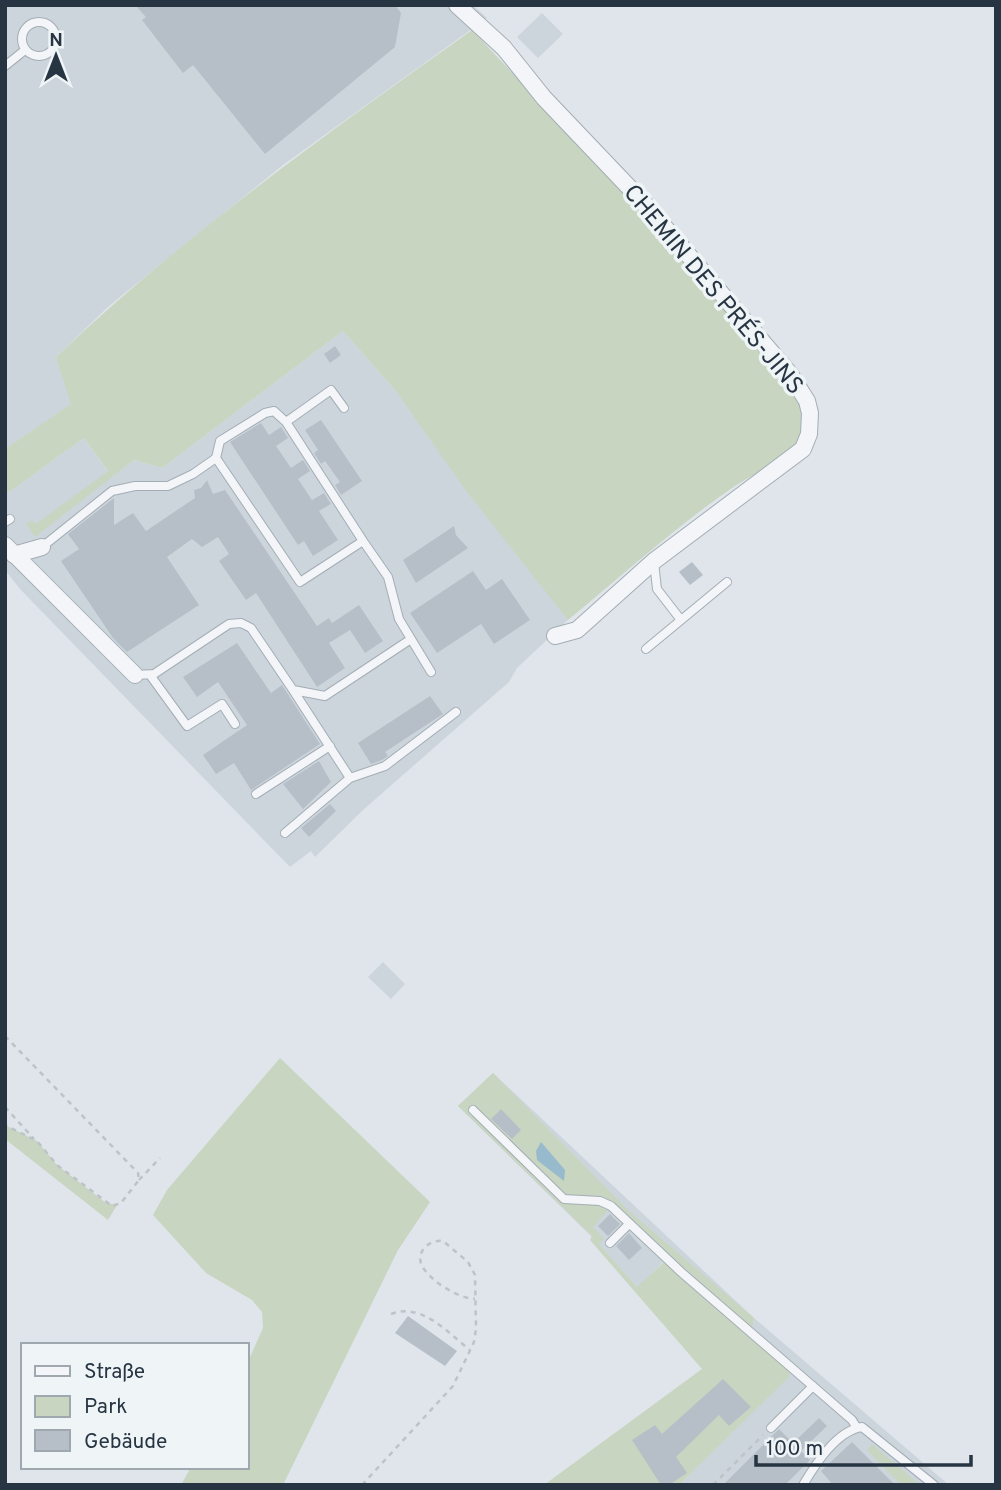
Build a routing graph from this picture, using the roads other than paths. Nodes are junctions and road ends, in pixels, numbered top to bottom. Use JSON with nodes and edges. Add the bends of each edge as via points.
{"nodes":[{"id":1,"x":457,"y":5,"type":"edge"},
{"id":2,"x":25,"y":50,"type":"junction"},
{"id":3,"x":5,"y":66,"type":"edge"},
{"id":4,"x":344,"y":408,"type":"dead end"},
{"id":5,"x":286,"y":422,"type":"junction"},
{"id":6,"x":216,"y":458,"type":"junction"},
{"id":7,"x":363,"y":541,"type":"junction"},
{"id":8,"x":42,"y":547,"type":"joint"},
{"id":9,"x":10,"y":550,"type":"edge"},
{"id":10,"x":654,"y":561,"type":"junction"},
{"id":11,"x":727,"y":582,"type":"dead end"},
{"id":12,"x":681,"y":620,"type":"junction"},
{"id":13,"x":555,"y":636,"type":"dead end"},
{"id":14,"x":411,"y":639,"type":"junction"},
{"id":15,"x":646,"y":649,"type":"dead end"},
{"id":16,"x":431,"y":672,"type":"dead end"},
{"id":17,"x":143,"y":675,"type":"junction"},
{"id":18,"x":293,"y":690,"type":"junction"},
{"id":19,"x":456,"y":712,"type":"dead end"},
{"id":20,"x":235,"y":724,"type":"dead end"},
{"id":21,"x":330,"y":746,"type":"junction"},
{"id":22,"x":350,"y":778,"type":"junction"},
{"id":23,"x":256,"y":794,"type":"dead end"},
{"id":24,"x":285,"y":833,"type":"dead end"},
{"id":25,"x":473,"y":1110,"type":"dead end"},
{"id":26,"x":629,"y":1224,"type":"junction"},
{"id":27,"x":610,"y":1243,"type":"dead end"},
{"id":28,"x":813,"y":1386,"type":"junction"},
{"id":29,"x":771,"y":1428,"type":"road end"},
{"id":30,"x":857,"y":1428,"type":"junction"},
{"id":31,"x":803,"y":1485,"type":"edge"},
{"id":32,"x":934,"y":1485,"type":"edge"}],
"edges":[{"from":1,"to":10,"type":"street","name":"CHEMIN DES PRÉS-JINS","via":[[504,48],[644,204],[790,374],[807,401],[811,423],[803,449]]},
{"from":2,"to":2,"type":"lane","via":[[39,56],[50,52],[56,42],[52,28],[37,22],[27,26],[22,36]]},
{"from":2,"to":3,"type":"lane"},
{"from":4,"to":5,"type":"lane","via":[[331,390]]},
{"from":5,"to":6,"type":"lane","via":[[279,412],[265,412],[220,441]]},
{"from":5,"to":7,"type":"lane"},
{"from":6,"to":7,"type":"lane","via":[[300,582]]},
{"from":6,"to":8,"type":"lane","via":[[168,486],[112,491]]},
{"from":7,"to":14,"type":"lane","via":[[388,577],[399,619]]},
{"from":8,"to":9,"type":"street"},
{"from":9,"to":17,"type":"street"},
{"from":10,"to":12,"type":"lane","via":[[657,589]]},
{"from":10,"to":13,"type":"street","name":"CHEMIN DES PRÉS-JINS","via":[[577,630]]},
{"from":11,"to":12,"type":"lane"},
{"from":12,"to":15,"type":"lane"},
{"from":14,"to":16,"type":"lane"},
{"from":14,"to":18,"type":"lane","via":[[326,696]]},
{"from":17,"to":18,"type":"lane","via":[[229,624],[241,623],[251,628]]},
{"from":17,"to":20,"type":"lane","via":[[187,726],[222,704]]},
{"from":18,"to":21,"type":"lane"},
{"from":19,"to":22,"type":"lane","via":[[385,766]]},
{"from":21,"to":22,"type":"lane"},
{"from":21,"to":23,"type":"lane"},
{"from":22,"to":24,"type":"lane"},
{"from":25,"to":26,"type":"lane","via":[[564,1199],[600,1201]]},
{"from":26,"to":27,"type":"lane"},
{"from":26,"to":28,"type":"lane"},
{"from":28,"to":29,"type":"lane"},
{"from":28,"to":30,"type":"lane"},
{"from":30,"to":31,"type":"lane","via":[[814,1465]]},
{"from":30,"to":32,"type":"lane","via":[[868,1429]]}]}
